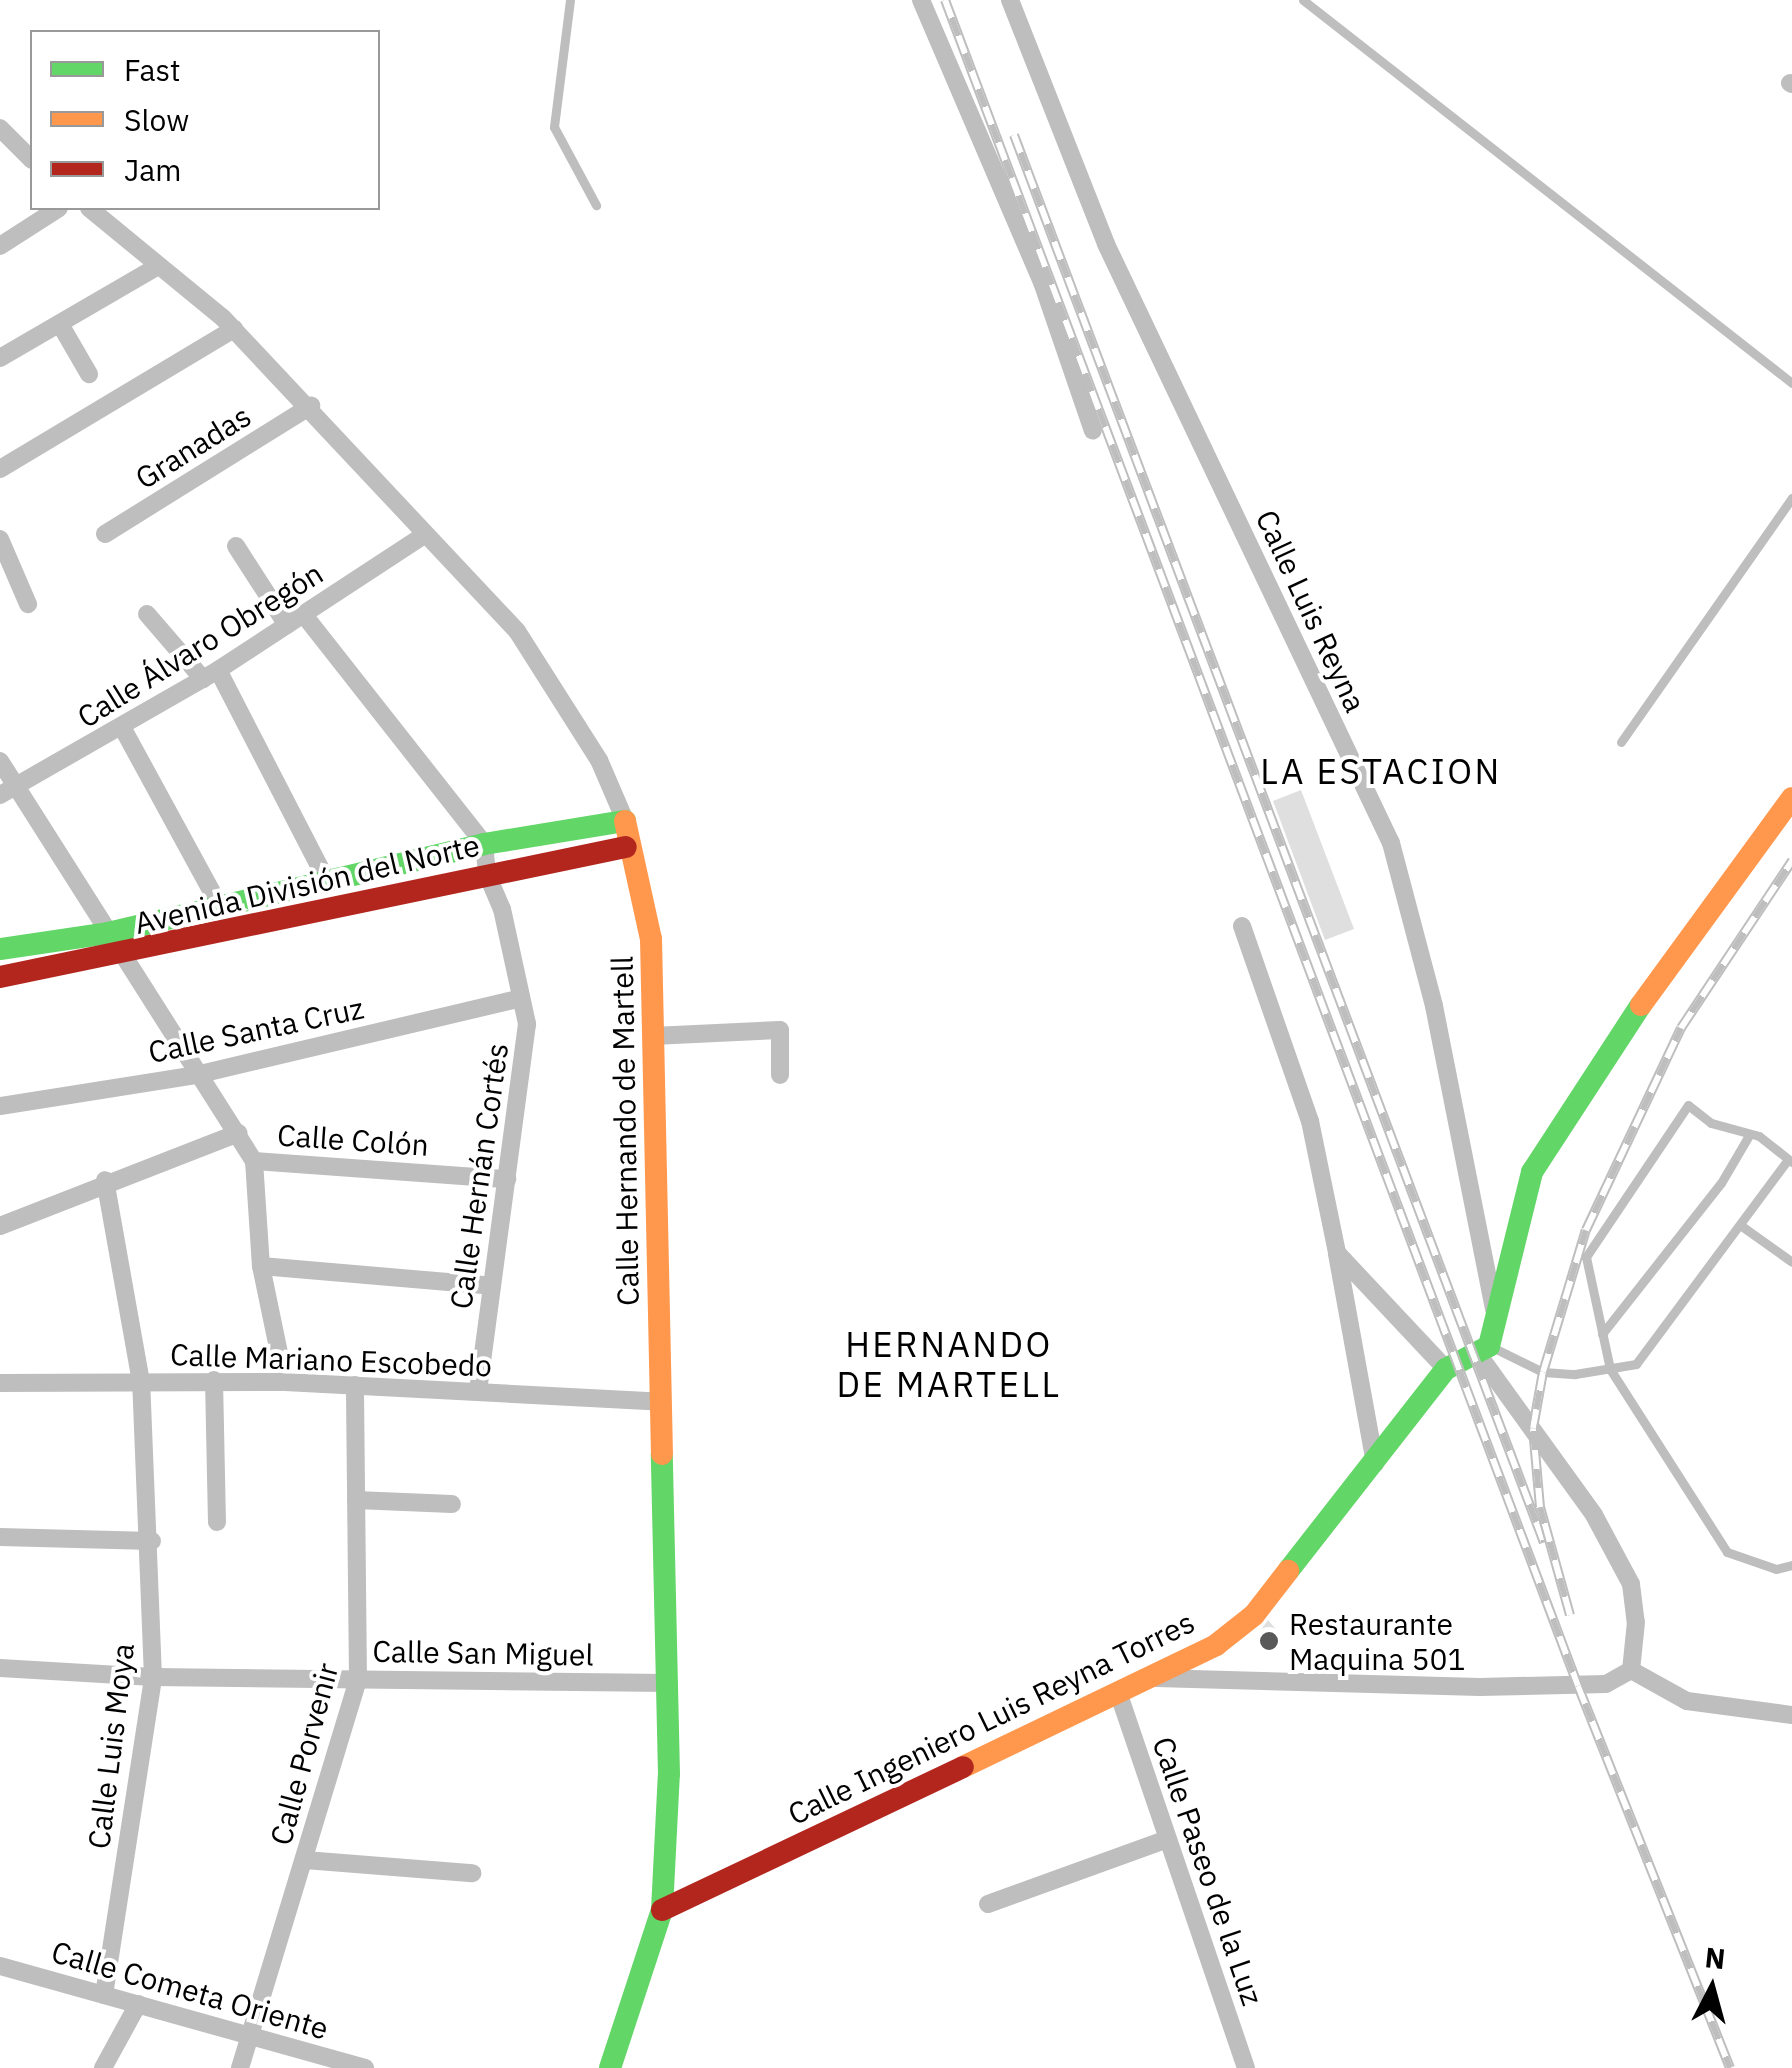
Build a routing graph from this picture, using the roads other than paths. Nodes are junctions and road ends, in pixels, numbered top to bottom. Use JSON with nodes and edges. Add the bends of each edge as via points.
{"nodes":[{"id":1,"x":570,"y":0,"type":"edge"},
{"id":2,"x":921,"y":0,"type":"edge"},
{"id":3,"x":1010,"y":0,"type":"edge"},
{"id":4,"x":1303,"y":0,"type":"edge"},
{"id":5,"x":0,"y":128,"type":"edge"},
{"id":6,"x":30,"y":158,"type":"edge"},
{"id":7,"x":596,"y":205,"type":"dead end"},
{"id":8,"x":55,"y":210,"type":"edge"},
{"id":9,"x":91,"y":210,"type":"edge"},
{"id":10,"x":0,"y":246,"type":"edge"},
{"id":11,"x":158,"y":266,"type":"junction"},
{"id":12,"x":60,"y":324,"type":"junction"},
{"id":13,"x":234,"y":329,"type":"junction"},
{"id":14,"x":0,"y":358,"type":"edge"},
{"id":15,"x":90,"y":374,"type":"dead end"},
{"id":16,"x":1792,"y":383,"type":"edge"},
{"id":17,"x":311,"y":406,"type":"junction"},
{"id":18,"x":1093,"y":431,"type":"dead end"},
{"id":19,"x":0,"y":470,"type":"edge"},
{"id":20,"x":1792,"y":498,"type":"edge"},
{"id":21,"x":105,"y":534,"type":"dead end"},
{"id":22,"x":424,"y":536,"type":"junction"},
{"id":23,"x":0,"y":539,"type":"edge"},
{"id":24,"x":236,"y":546,"type":"dead end"},
{"id":25,"x":28,"y":604,"type":"dead end"},
{"id":26,"x":147,"y":614,"type":"dead end"},
{"id":27,"x":295,"y":620,"type":"junction"},
{"id":28,"x":210,"y":674,"type":"junction"},
{"id":29,"x":122,"y":728,"type":"junction"},
{"id":30,"x":1620,"y":742,"type":"dead end"},
{"id":31,"x":0,"y":761,"type":"edge"},
{"id":32,"x":7,"y":792,"type":"edge"},
{"id":33,"x":1792,"y":798,"type":"edge"},
{"id":34,"x":624,"y":818,"type":"junction"},
{"id":35,"x":484,"y":844,"type":"junction"},
{"id":36,"x":626,"y":847,"type":"junction"},
{"id":37,"x":487,"y":874,"type":"junction"},
{"id":38,"x":327,"y":882,"type":"junction"},
{"id":39,"x":219,"y":905,"type":"junction"},
{"id":40,"x":1242,"y":926,"type":"dead end"},
{"id":41,"x":108,"y":932,"type":"junction"},
{"id":42,"x":0,"y":949,"type":"edge"},
{"id":43,"x":119,"y":957,"type":"junction"},
{"id":44,"x":0,"y":977,"type":"edge"},
{"id":45,"x":521,"y":998,"type":"junction"},
{"id":46,"x":653,"y":1036,"type":"junction"},
{"id":47,"x":196,"y":1075,"type":"junction"},
{"id":48,"x":780,"y":1075,"type":"dead end"},
{"id":49,"x":0,"y":1106,"type":"edge"},
{"id":50,"x":238,"y":1132,"type":"junction"},
{"id":51,"x":1748,"y":1137,"type":"junction"},
{"id":52,"x":254,"y":1161,"type":"junction"},
{"id":53,"x":1790,"y":1162,"type":"edge"},
{"id":54,"x":508,"y":1179,"type":"junction"},
{"id":55,"x":106,"y":1180,"type":"junction"},
{"id":56,"x":0,"y":1226,"type":"edge"},
{"id":57,"x":1743,"y":1227,"type":"junction"},
{"id":58,"x":1337,"y":1253,"type":"junction"},
{"id":59,"x":1792,"y":1262,"type":"edge"},
{"id":60,"x":261,"y":1266,"type":"junction"},
{"id":61,"x":492,"y":1286,"type":"junction"},
{"id":62,"x":1602,"y":1334,"type":"junction"},
{"id":63,"x":1488,"y":1343,"type":"junction"},
{"id":64,"x":1610,"y":1369,"type":"junction"},
{"id":65,"x":1446,"y":1370,"type":"junction"},
{"id":66,"x":214,"y":1380,"type":"junction"},
{"id":67,"x":0,"y":1382,"type":"edge"},
{"id":68,"x":141,"y":1382,"type":"junction"},
{"id":69,"x":285,"y":1382,"type":"junction"},
{"id":70,"x":355,"y":1385,"type":"junction"},
{"id":71,"x":478,"y":1392,"type":"junction"},
{"id":72,"x":661,"y":1402,"type":"junction"},
{"id":73,"x":1376,"y":1464,"type":"junction"},
{"id":74,"x":356,"y":1500,"type":"junction"},
{"id":75,"x":452,"y":1504,"type":"dead end"},
{"id":76,"x":217,"y":1522,"type":"dead end"},
{"id":77,"x":0,"y":1537,"type":"edge"},
{"id":78,"x":152,"y":1540,"type":"junction"},
{"id":79,"x":1792,"y":1565,"type":"edge"},
{"id":80,"x":0,"y":1668,"type":"edge"},
{"id":81,"x":1631,"y":1670,"type":"junction"},
{"id":82,"x":153,"y":1677,"type":"junction"},
{"id":83,"x":1151,"y":1678,"type":"junction"},
{"id":84,"x":358,"y":1679,"type":"junction"},
{"id":85,"x":666,"y":1683,"type":"junction"},
{"id":86,"x":1118,"y":1692,"type":"junction"},
{"id":87,"x":1792,"y":1715,"type":"edge"},
{"id":88,"x":1168,"y":1839,"type":"junction"},
{"id":89,"x":305,"y":1860,"type":"junction"},
{"id":90,"x":472,"y":1873,"type":"dead end"},
{"id":91,"x":988,"y":1904,"type":"dead end"},
{"id":92,"x":662,"y":1910,"type":"junction"},
{"id":93,"x":0,"y":1966,"type":"edge"},
{"id":94,"x":104,"y":1995,"type":"junction"},
{"id":95,"x":138,"y":2004,"type":"junction"},
{"id":96,"x":252,"y":2036,"type":"junction"},
{"id":97,"x":103,"y":2068,"type":"edge"},
{"id":98,"x":240,"y":2068,"type":"edge"},
{"id":99,"x":365,"y":2068,"type":"edge"},
{"id":100,"x":610,"y":2068,"type":"edge"},
{"id":101,"x":1245,"y":2068,"type":"edge"}],
"edges":[{"from":1,"to":7,"type":"lane","via":[[554,126]]},
{"from":2,"to":18,"type":"street","via":[[1042,282]]},
{"from":3,"to":63,"type":"street","name":"Calle Luis Reyna","via":[[1106,244],[1391,843],[1434,1006]]},
{"from":4,"to":16,"type":"lane"},
{"from":5,"to":6,"type":"street"},
{"from":8,"to":10,"type":"street"},
{"from":9,"to":11,"type":"street","name":"Calle Hernando de Martell"},
{"from":11,"to":12,"type":"street"},
{"from":11,"to":13,"type":"street","name":"Calle Hernando de Martell"},
{"from":12,"to":14,"type":"street"},
{"from":12,"to":15,"type":"street"},
{"from":13,"to":17,"type":"street","name":"Calle Hernando de Martell"},
{"from":13,"to":19,"type":"street"},
{"from":17,"to":21,"type":"street","name":"Granadas"},
{"from":17,"to":22,"type":"street","name":"Calle Hernando de Martell"},
{"from":20,"to":30,"type":"lane"},
{"from":22,"to":27,"type":"street","name":"Calle Álvaro Obregón"},
{"from":22,"to":34,"type":"street","name":"Calle Hernando de Martell","via":[[516,631],[599,760]]},
{"from":23,"to":25,"type":"street"},
{"from":24,"to":27,"type":"street"},
{"from":26,"to":28,"type":"street"},
{"from":27,"to":28,"type":"street","name":"Calle Álvaro Obregón"},
{"from":27,"to":35,"type":"street"},
{"from":28,"to":29,"type":"street","name":"Calle Álvaro Obregón"},
{"from":28,"to":38,"type":"street"},
{"from":29,"to":32,"type":"street","name":"Calle Álvaro Obregón"},
{"from":29,"to":39,"type":"street"},
{"from":31,"to":32,"type":"street"},
{"from":32,"to":41,"type":"street"},
{"from":33,"to":63,"type":"street","via":[[1586,1080],[1532,1172]]},
{"from":34,"to":35,"type":"street","name":"Avenida División del Norte"},
{"from":34,"to":36,"type":"street","name":"Calle Hernando de Martell"},
{"from":35,"to":37,"type":"street","name":"Calle Hernán Cortés"},
{"from":35,"to":38,"type":"street","name":"Avenida División del Norte"},
{"from":36,"to":37,"type":"street","name":"Avenida División del Norte"},
{"from":36,"to":46,"type":"street","name":"Calle Hernando de Martell","via":[[652,938]]},
{"from":37,"to":43,"type":"street","name":"Avenida División del Norte"},
{"from":37,"to":45,"type":"street","name":"Calle Hernán Cortés","via":[[502,909]]},
{"from":38,"to":39,"type":"street","name":"Avenida División del Norte"},
{"from":39,"to":41,"type":"street","name":"Avenida División del Norte"},
{"from":40,"to":58,"type":"street","via":[[1310,1122]]},
{"from":41,"to":42,"type":"street","name":"Avenida División del Norte"},
{"from":41,"to":43,"type":"street"},
{"from":43,"to":44,"type":"street","name":"Avenida División del Norte"},
{"from":43,"to":47,"type":"street"},
{"from":45,"to":47,"type":"street","name":"Calle Santa Cruz"},
{"from":45,"to":54,"type":"street","name":"Calle Hernán Cortés","via":[[527,1024]]},
{"from":46,"to":48,"type":"street","via":[[780,1030]]},
{"from":46,"to":72,"type":"street","name":"Calle Hernando de Martell"},
{"from":47,"to":49,"type":"street","name":"Calle Santa Cruz"},
{"from":47,"to":50,"type":"street"},
{"from":50,"to":52,"type":"street"},
{"from":50,"to":55,"type":"street"},
{"from":51,"to":53,"type":"lane","via":[[1759,1136]]},
{"from":51,"to":62,"type":"lane","via":[[1721,1183]]},
{"from":51,"to":62,"type":"lane","via":[[1688,1106],[1586,1257]]},
{"from":52,"to":54,"type":"street","name":"Calle Colón"},
{"from":52,"to":60,"type":"street"},
{"from":53,"to":57,"type":"lane"},
{"from":54,"to":61,"type":"street","name":"Calle Hernán Cortés"},
{"from":55,"to":56,"type":"street"},
{"from":55,"to":68,"type":"street","name":"Calle Luis Moya"},
{"from":57,"to":59,"type":"lane"},
{"from":57,"to":64,"type":"lane","via":[[1662,1337],[1636,1364]]},
{"from":58,"to":65,"type":"street"},
{"from":58,"to":73,"type":"street"},
{"from":60,"to":61,"type":"street"},
{"from":60,"to":69,"type":"street"},
{"from":61,"to":71,"type":"street","name":"Calle Hernán Cortés"},
{"from":62,"to":64,"type":"lane"},
{"from":63,"to":64,"type":"lane","via":[[1543,1372]]},
{"from":63,"to":65,"type":"street","name":"Calle Ingeniero Luis Reyna Torres"},
{"from":63,"to":81,"type":"street","name":"Calle Luis Reyna","via":[[1630,1584],[1636,1622]]},
{"from":64,"to":79,"type":"lane","via":[[1726,1552],[1776,1569]]},
{"from":65,"to":73,"type":"street","name":"Calle Ingeniero Luis Reyna Torres"},
{"from":66,"to":68,"type":"street","name":"Calle Mariano Escobedo"},
{"from":66,"to":69,"type":"street","name":"Calle Mariano Escobedo"},
{"from":66,"to":76,"type":"street"},
{"from":67,"to":68,"type":"street","name":"Calle Mariano Escobedo"},
{"from":68,"to":78,"type":"street","name":"Calle Luis Moya"},
{"from":69,"to":70,"type":"street","name":"Calle Mariano Escobedo"},
{"from":70,"to":71,"type":"street","name":"Calle Mariano Escobedo"},
{"from":70,"to":74,"type":"street","name":"Calle Porvenir"},
{"from":71,"to":72,"type":"street","name":"Calle Mariano Escobedo"},
{"from":72,"to":85,"type":"street","name":"Calle Hernando de Martell"},
{"from":73,"to":83,"type":"street","name":"Calle Ingeniero Luis Reyna Torres","via":[[1254,1615]]},
{"from":74,"to":75,"type":"street"},
{"from":74,"to":84,"type":"street","name":"Calle Porvenir"},
{"from":77,"to":78,"type":"street"},
{"from":78,"to":82,"type":"street","name":"Calle Luis Moya"},
{"from":80,"to":82,"type":"street","name":"Calle San Miguel"},
{"from":81,"to":83,"type":"street","via":[[1606,1684],[1500,1687]]},
{"from":81,"to":87,"type":"street","via":[[1687,1701]]},
{"from":82,"to":84,"type":"street","name":"Calle San Miguel"},
{"from":82,"to":94,"type":"street","name":"Calle Luis Moya"},
{"from":83,"to":86,"type":"street","name":"Calle Ingeniero Luis Reyna Torres"},
{"from":84,"to":85,"type":"street","name":"Calle San Miguel"},
{"from":84,"to":89,"type":"street","name":"Calle Porvenir"},
{"from":85,"to":92,"type":"street","name":"Calle Hernando de Martell"},
{"from":86,"to":88,"type":"street","name":"Calle Paseo de la Luz"},
{"from":86,"to":92,"type":"street","name":"Calle Ingeniero Luis Reyna Torres"},
{"from":88,"to":91,"type":"street"},
{"from":88,"to":101,"type":"street","name":"Calle Paseo de la Luz"},
{"from":89,"to":90,"type":"street"},
{"from":89,"to":96,"type":"street","name":"Calle Porvenir"},
{"from":92,"to":100,"type":"street","name":"Calle Hernando de Martell"},
{"from":93,"to":94,"type":"street","name":"Calle Cometa Oriente"},
{"from":94,"to":95,"type":"street","name":"Calle Cometa Oriente"},
{"from":95,"to":96,"type":"street","name":"Calle Cometa Oriente"},
{"from":95,"to":97,"type":"street"},
{"from":96,"to":98,"type":"street","name":"Calle Porvenir"},
{"from":96,"to":99,"type":"street","name":"Calle Cometa Oriente"}]}
